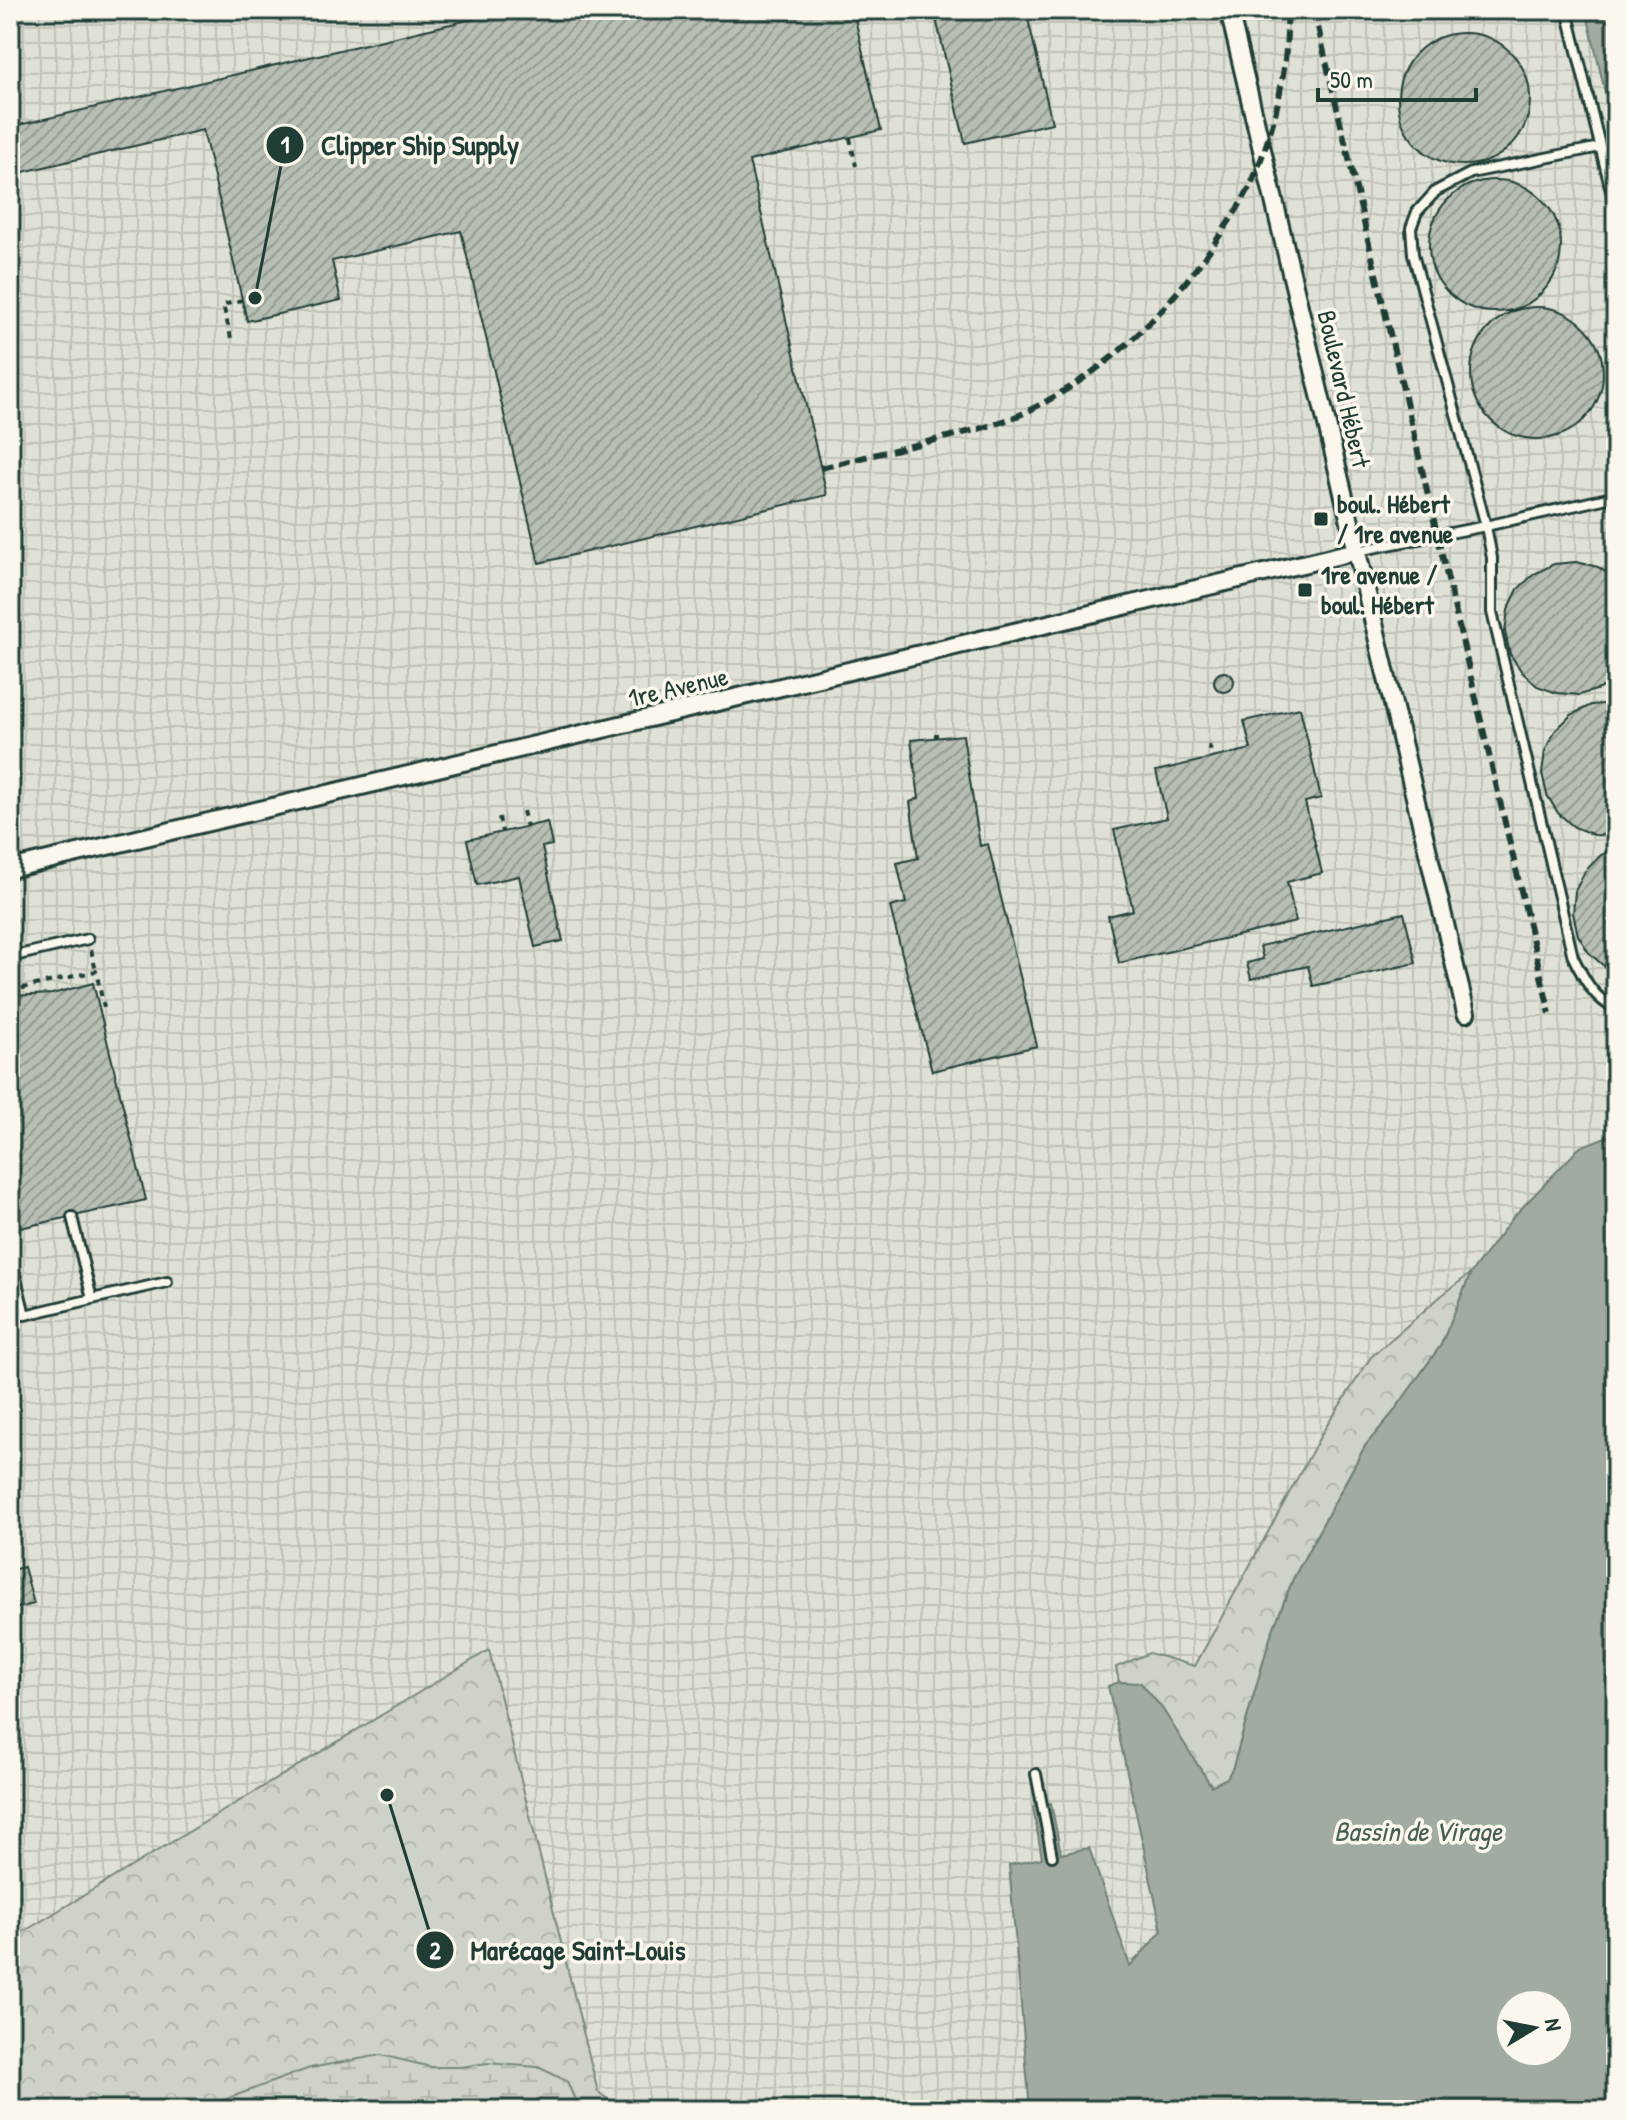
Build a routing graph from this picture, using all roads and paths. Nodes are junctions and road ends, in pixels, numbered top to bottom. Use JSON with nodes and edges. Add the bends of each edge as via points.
{"nodes":[{"id":1,"x":1229,"y":10,"type":"edge"},
{"id":2,"x":1567,"y":10,"type":"edge"},
{"id":3,"x":850,"y":138,"type":"dead end"},
{"id":4,"x":1600,"y":147,"type":"junction"},
{"id":5,"x":856,"y":166,"type":"dead end"},
{"id":6,"x":1616,"y":211,"type":"edge"},
{"id":7,"x":242,"y":300,"type":"dead end"},
{"id":8,"x":231,"y":338,"type":"dead end"},
{"id":9,"x":1616,"y":496,"type":"edge"},
{"id":10,"x":1486,"y":526,"type":"junction"},
{"id":11,"x":1357,"y":551,"type":"junction"},
{"id":12,"x":1209,"y":745,"type":"dead end"},
{"id":13,"x":1213,"y":758,"type":"dead end"},
{"id":14,"x":523,"y":811,"type":"dead end"},
{"id":15,"x":499,"y":817,"type":"dead end"},
{"id":16,"x":527,"y":827,"type":"dead end"},
{"id":17,"x":502,"y":832,"type":"dead end"},
{"id":18,"x":10,"y":869,"type":"edge"},
{"id":19,"x":88,"y":939,"type":"joint"},
{"id":20,"x":10,"y":957,"type":"edge"},
{"id":21,"x":96,"y":971,"type":"junction"},
{"id":22,"x":10,"y":993,"type":"edge"},
{"id":23,"x":104,"y":1008,"type":"dead end"},
{"id":24,"x":1616,"y":1009,"type":"edge"},
{"id":25,"x":1466,"y":1013,"type":"dead end"},
{"id":26,"x":72,"y":1217,"type":"dead end"},
{"id":27,"x":10,"y":1254,"type":"edge"},
{"id":28,"x":167,"y":1282,"type":"dead end"},
{"id":29,"x":92,"y":1299,"type":"junction"},
{"id":30,"x":1036,"y":1774,"type":"dead end"},
{"id":31,"x":1052,"y":1856,"type":"dead end"}],
"edges":[{"from":1,"to":11,"type":"street","name":"Boulevard Hébert"},
{"from":2,"to":4,"type":"lane"},
{"from":3,"to":5,"type":"path"},
{"from":4,"to":6,"type":"lane"},
{"from":4,"to":10,"type":"lane","via":[[1471,173],[1436,191],[1411,228],[1413,254]]},
{"from":7,"to":8,"type":"path","via":[[223,305]]},
{"from":9,"to":10,"type":"lane"},
{"from":10,"to":11,"type":"lane"},
{"from":10,"to":24,"type":"lane","via":[[1492,612],[1573,957],[1586,985]]},
{"from":11,"to":18,"type":"street","name":"1re Avenue"},
{"from":11,"to":25,"type":"street","name":"Boulevard Hébert"},
{"from":12,"to":13,"type":"path"},
{"from":14,"to":16,"type":"path"},
{"from":15,"to":17,"type":"path"},
{"from":19,"to":20,"type":"lane"},
{"from":19,"to":21,"type":"path"},
{"from":21,"to":22,"type":"path"},
{"from":21,"to":23,"type":"path"},
{"from":26,"to":29,"type":"lane"},
{"from":27,"to":29,"type":"lane","via":[[25,1315]]},
{"from":28,"to":29,"type":"lane"},
{"from":30,"to":31,"type":"lane"}]}
